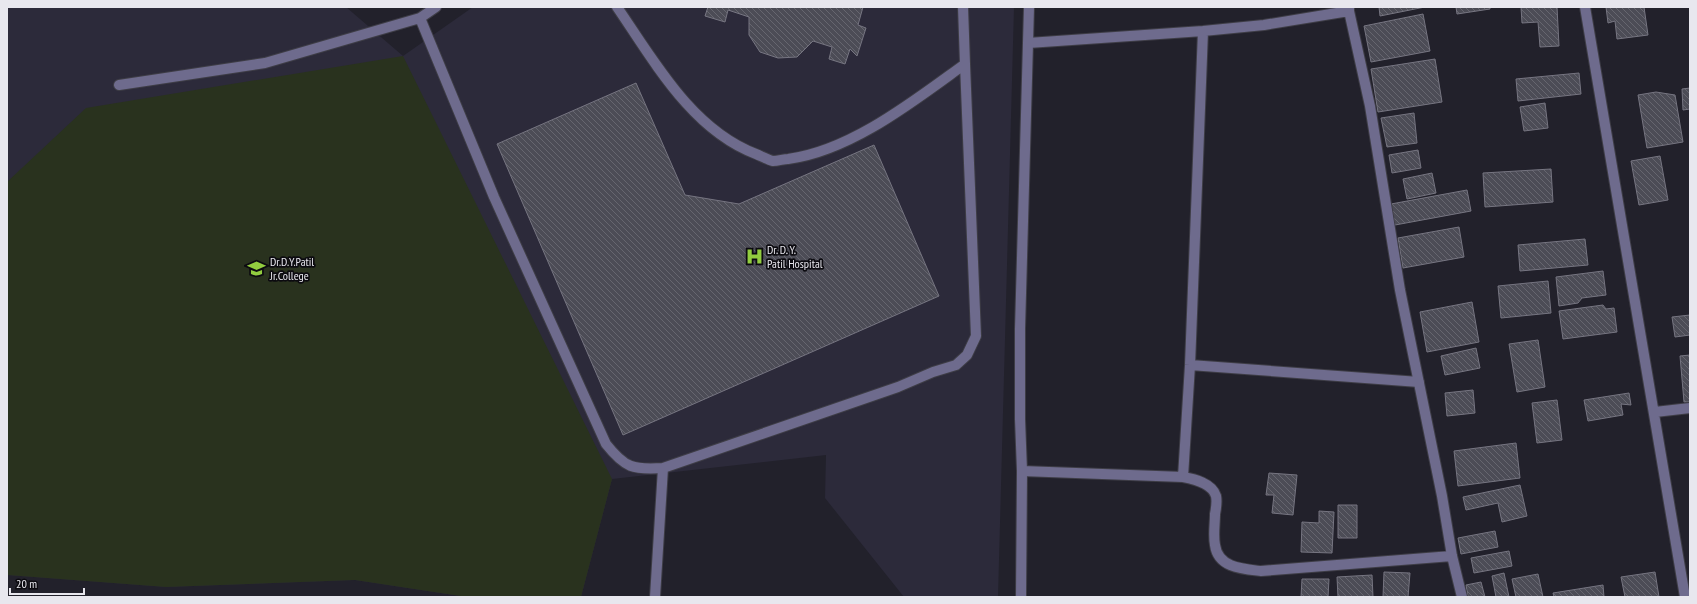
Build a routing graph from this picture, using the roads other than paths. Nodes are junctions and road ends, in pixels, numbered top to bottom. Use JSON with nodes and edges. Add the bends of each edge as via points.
{"nodes":[{"id":1,"x":436,"y":7,"type":"edge"},
{"id":2,"x":617,"y":7,"type":"edge"},
{"id":3,"x":963,"y":7,"type":"edge"},
{"id":4,"x":1029,"y":7,"type":"edge"},
{"id":5,"x":1585,"y":7,"type":"edge"},
{"id":6,"x":1349,"y":9,"type":"edge"},
{"id":7,"x":420,"y":18,"type":"junction"},
{"id":8,"x":1203,"y":31,"type":"junction"},
{"id":9,"x":1028,"y":43,"type":"junction"},
{"id":10,"x":966,"y":64,"type":"junction"},
{"id":11,"x":119,"y":85,"type":"dead end"},
{"id":12,"x":1190,"y":364,"type":"junction"},
{"id":13,"x":1419,"y":382,"type":"junction"},
{"id":14,"x":1690,"y":408,"type":"edge"},
{"id":15,"x":1655,"y":412,"type":"junction"},
{"id":16,"x":663,"y":468,"type":"junction"},
{"id":17,"x":1022,"y":471,"type":"junction"},
{"id":18,"x":1183,"y":477,"type":"junction"},
{"id":19,"x":1452,"y":556,"type":"junction"},
{"id":20,"x":655,"y":597,"type":"edge"},
{"id":21,"x":1021,"y":597,"type":"edge"},
{"id":22,"x":1462,"y":597,"type":"edge"},
{"id":23,"x":1685,"y":597,"type":"edge"}],
"edges":[{"from":1,"to":7,"type":"street"},
{"from":2,"to":10,"type":"street","via":[[692,111],[728,140],[774,161],[807,156],[860,134]]},
{"from":3,"to":10,"type":"street"},
{"from":4,"to":9,"type":"street"},
{"from":5,"to":15,"type":"street"},
{"from":6,"to":8,"type":"street","via":[[1264,25]]},
{"from":6,"to":13,"type":"street","via":[[1370,106],[1400,290]]},
{"from":7,"to":11,"type":"street","via":[[265,63]]},
{"from":7,"to":16,"type":"street","via":[[494,197],[606,444],[629,466],[643,469]]},
{"from":8,"to":9,"type":"street"},
{"from":8,"to":12,"type":"street"},
{"from":9,"to":17,"type":"street","via":[[1020,337]]},
{"from":10,"to":16,"type":"street","via":[[976,336],[967,355],[956,365],[898,388]]},
{"from":12,"to":13,"type":"street"},
{"from":12,"to":18,"type":"street"},
{"from":13,"to":19,"type":"street"},
{"from":14,"to":15,"type":"street"},
{"from":15,"to":23,"type":"street"},
{"from":16,"to":20,"type":"street"},
{"from":17,"to":18,"type":"street"},
{"from":17,"to":21,"type":"street"},
{"from":18,"to":19,"type":"street","via":[[1198,480],[1209,487],[1216,496],[1214,546],[1220,558],[1236,567],[1261,571]]},
{"from":19,"to":22,"type":"street"}]}
